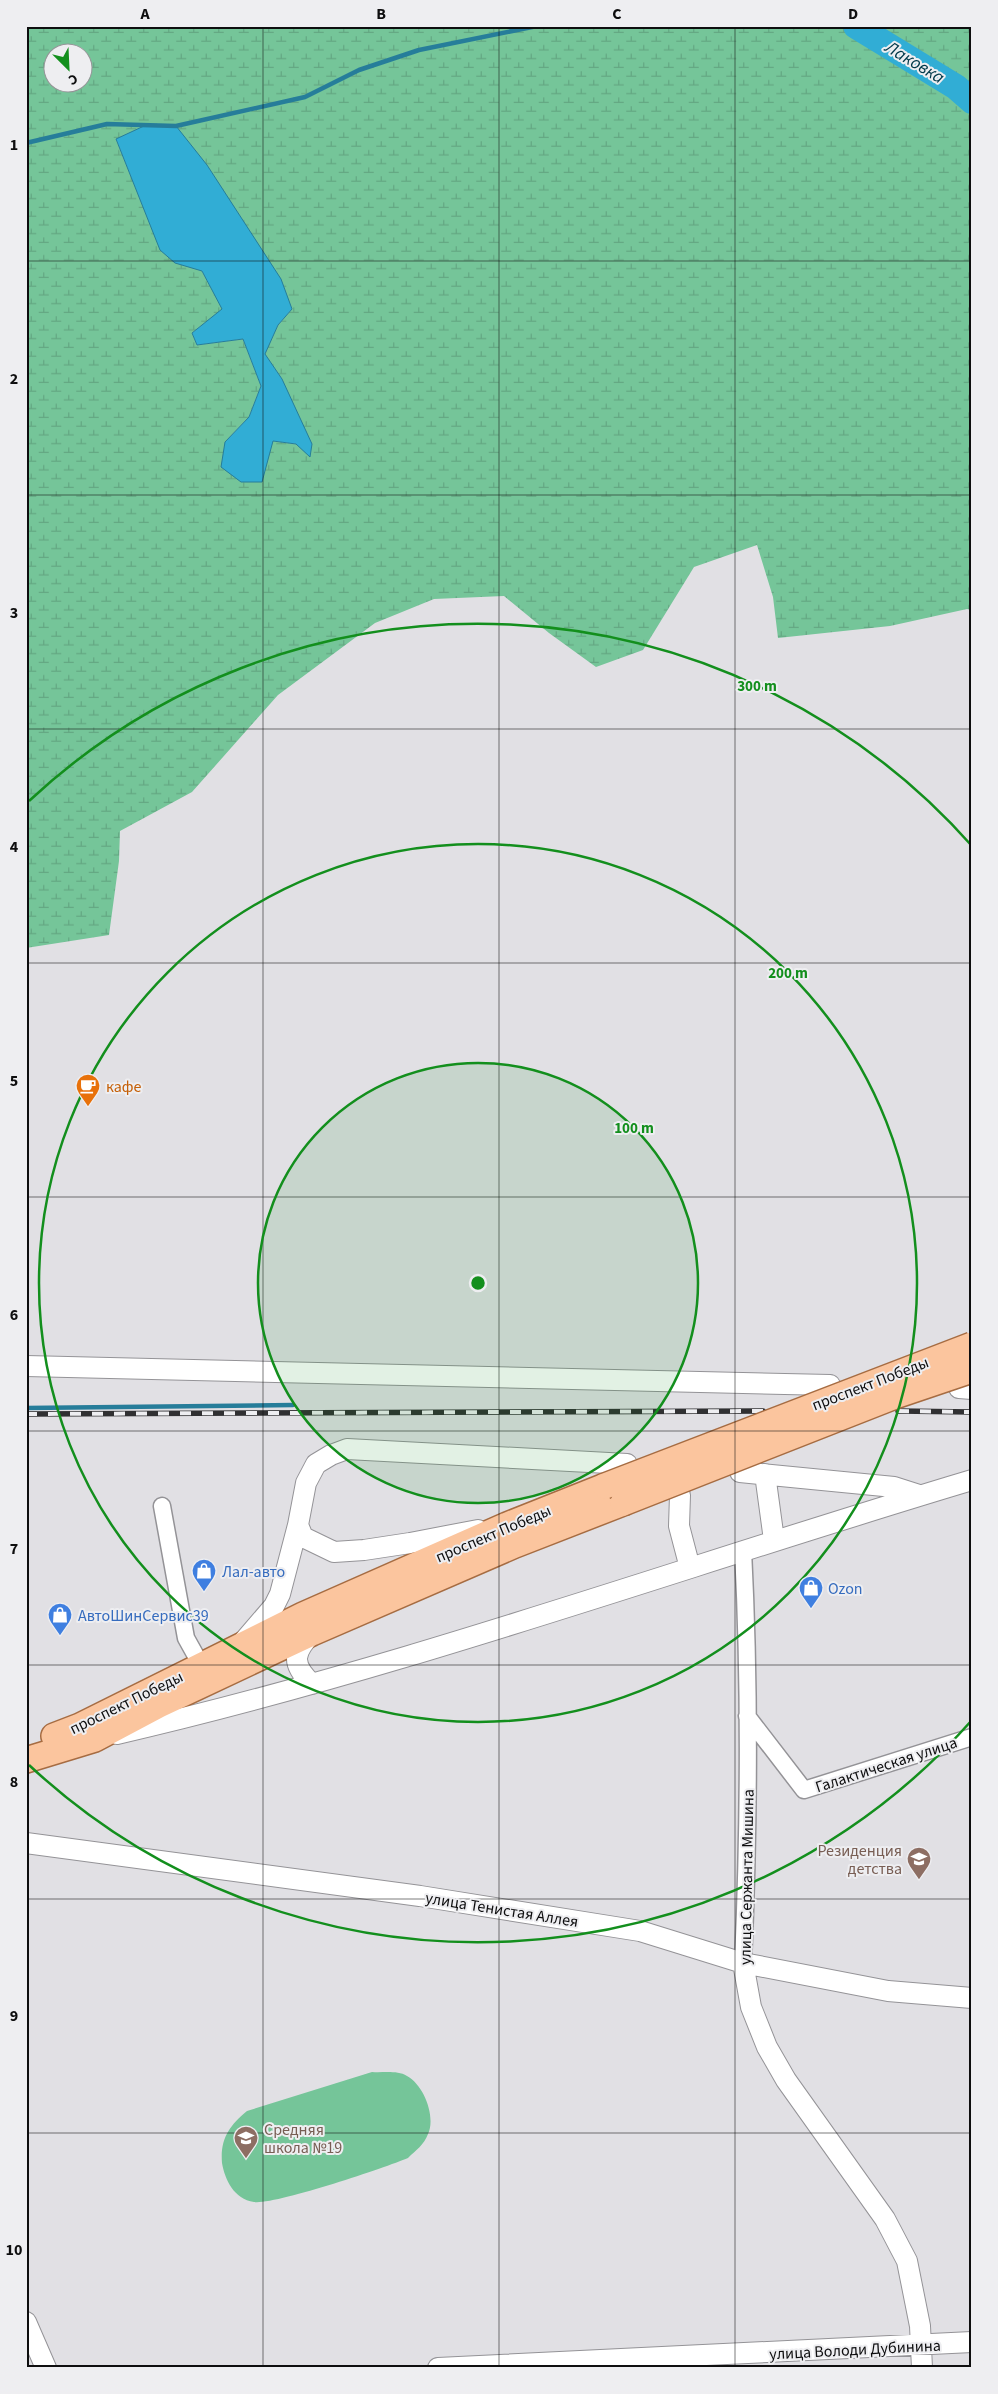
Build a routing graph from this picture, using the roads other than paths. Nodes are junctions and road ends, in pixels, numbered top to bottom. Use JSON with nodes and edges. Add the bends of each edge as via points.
{"nodes":[{"id":1,"x":972,"y":1345,"type":"edge"},
{"id":2,"x":26,"y":1366,"type":"edge"},
{"id":3,"x":967,"y":1382,"type":"edge"},
{"id":4,"x":830,"y":1385,"type":"dead end"},
{"id":5,"x":627,"y":1464,"type":"dead end"},
{"id":6,"x":740,"y":1472,"type":"dead end"},
{"id":7,"x":765,"y":1474,"type":"junction"},
{"id":8,"x":972,"y":1480,"type":"edge"},
{"id":9,"x":614,"y":1494,"type":"junction"},
{"id":10,"x":680,"y":1495,"type":"dead end"},
{"id":11,"x":919,"y":1496,"type":"junction"},
{"id":12,"x":162,"y":1506,"type":"dead end"},
{"id":13,"x":298,"y":1525,"type":"junction"},
{"id":14,"x":507,"y":1525,"type":"junction"},
{"id":15,"x":774,"y":1540,"type":"junction"},
{"id":16,"x":743,"y":1550,"type":"junction"},
{"id":17,"x":690,"y":1568,"type":"junction"},
{"id":18,"x":312,"y":1633,"type":"junction"},
{"id":19,"x":238,"y":1646,"type":"junction"},
{"id":20,"x":201,"y":1665,"type":"junction"},
{"id":21,"x":312,"y":1684,"type":"junction"},
{"id":22,"x":747,"y":1716,"type":"junction"},
{"id":23,"x":972,"y":1737,"type":"edge"},
{"id":24,"x":95,"y":1738,"type":"junction"},
{"id":25,"x":26,"y":1747,"type":"edge"},
{"id":26,"x":26,"y":1760,"type":"edge"},
{"id":27,"x":26,"y":1843,"type":"edge"},
{"id":28,"x":743,"y":1964,"type":"junction"},
{"id":29,"x":972,"y":1998,"type":"edge"},
{"id":30,"x":26,"y":2322,"type":"edge"},
{"id":31,"x":972,"y":2342,"type":"edge"},
{"id":32,"x":921,"y":2346,"type":"junction"},
{"id":33,"x":46,"y":2368,"type":"edge"},
{"id":34,"x":438,"y":2368,"type":"edge"},
{"id":35,"x":922,"y":2368,"type":"edge"}],
"edges":[{"from":1,"to":9,"type":"main road","name":"проспект Победы","bridge":true},
{"from":2,"to":4,"type":"street","name":"проспект Победы"},
{"from":3,"to":9,"type":"main road","name":"проспект Победы","bridge":true,"via":[[895,1396]]},
{"from":5,"to":13,"type":"street","via":[[348,1449],[316,1464],[306,1482]]},
{"from":6,"to":7,"type":"street"},
{"from":7,"to":11,"type":"street","via":[[894,1487]]},
{"from":7,"to":15,"type":"street"},
{"from":8,"to":11,"type":"street"},
{"from":9,"to":14,"type":"main road","name":"проспект Победы"},
{"from":9,"to":18,"type":"main road","name":"проспект Победы","via":[[515,1545]]},
{"from":10,"to":17,"type":"street","via":[[679,1526]]},
{"from":11,"to":15,"type":"street"},
{"from":12,"to":20,"type":"street","via":[[186,1638]]},
{"from":13,"to":14,"type":"street","via":[[303,1537],[334,1552],[410,1543]]},
{"from":13,"to":19,"type":"street","via":[[280,1594],[274,1606]]},
{"from":14,"to":19,"type":"main road","name":"проспект Победы"},
{"from":15,"to":16,"type":"street"},
{"from":16,"to":17,"type":"street"},
{"from":16,"to":22,"type":"street","name":"улица Сержанта Мишина","via":[[748,1649]]},
{"from":17,"to":21,"type":"street"},
{"from":18,"to":21,"type":"street","via":[[299,1647],[296,1660]]},
{"from":18,"to":24,"type":"main road","name":"проспект Победы"},
{"from":19,"to":20,"type":"main road","name":"проспект Победы"},
{"from":20,"to":25,"type":"main road","name":"проспект Победы","via":[[80,1726]]},
{"from":21,"to":24,"type":"street"},
{"from":22,"to":23,"type":"street","name":"Галактическая улица","via":[[804,1790]]},
{"from":22,"to":28,"type":"street","name":"улица Сержанта Мишина"},
{"from":24,"to":26,"type":"main road","name":"проспект Победы"},
{"from":27,"to":28,"type":"street","name":"улица Тенистая Аллея","via":[[420,1896],[640,1931]]},
{"from":28,"to":29,"type":"street","name":"улица Тенистая Аллея","via":[[888,1991]]},
{"from":28,"to":32,"type":"street","name":"улица Сержанта Мишина","via":[[751,2007],[767,2047],[786,2080],[885,2218],[907,2261]]},
{"from":30,"to":33,"type":"street"},
{"from":31,"to":32,"type":"street","name":"улица Володи Дубинина"},
{"from":32,"to":34,"type":"street","name":"улица Володи Дубинина"},
{"from":32,"to":35,"type":"street","name":"улица Сержанта Мишина"}]}
